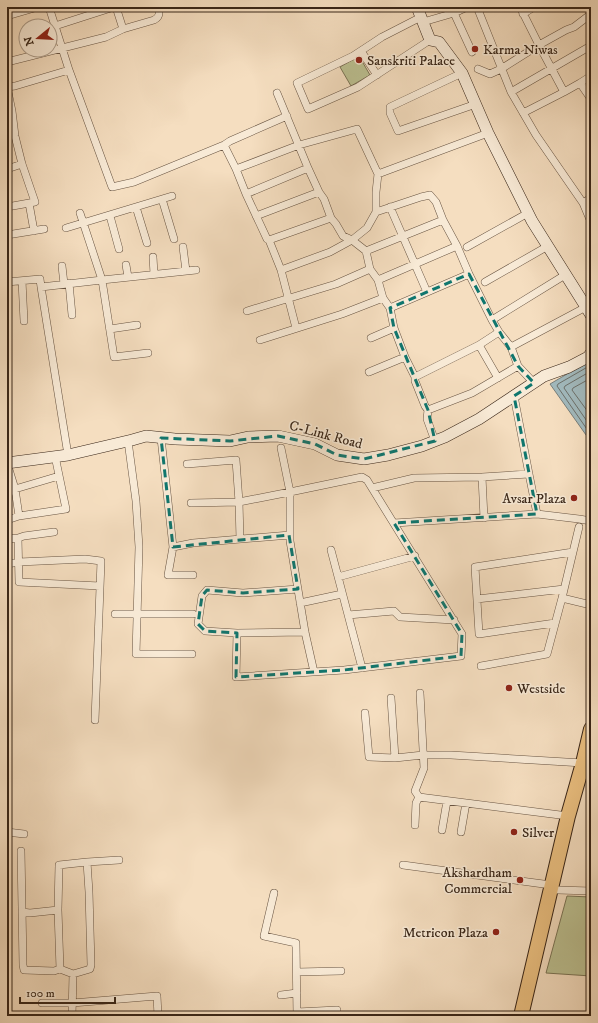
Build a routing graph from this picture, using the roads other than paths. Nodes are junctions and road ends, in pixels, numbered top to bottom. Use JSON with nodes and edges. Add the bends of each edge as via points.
{"nodes":[{"id":1,"x":38,"y":7,"type":"edge"},
{"id":2,"x":49,"y":7,"type":"edge"},
{"id":3,"x":115,"y":7,"type":"edge"},
{"id":4,"x":158,"y":7,"type":"edge"},
{"id":5,"x":466,"y":7,"type":"edge"},
{"id":6,"x":477,"y":7,"type":"edge"},
{"id":7,"x":534,"y":7,"type":"edge"},
{"id":8,"x":522,"y":10,"type":"edge"},
{"id":9,"x":454,"y":13,"type":"junction"},
{"id":10,"x":591,"y":14,"type":"edge"},
{"id":11,"x":420,"y":15,"type":"edge"},
{"id":12,"x":7,"y":16,"type":"edge"},
{"id":13,"x":52,"y":18,"type":"edge"},
{"id":14,"x":58,"y":25,"type":"edge"},
{"id":15,"x":123,"y":30,"type":"junction"},
{"id":16,"x":58,"y":35,"type":"edge"},
{"id":17,"x":430,"y":40,"type":"junction"},
{"id":18,"x":539,"y":45,"type":"junction"},
{"id":19,"x":591,"y":47,"type":"edge"},
{"id":20,"x":62,"y":48,"type":"junction"},
{"id":21,"x":361,"y":51,"type":"junction"},
{"id":22,"x":472,"y":52,"type":"dead end"},
{"id":23,"x":7,"y":62,"type":"edge"},
{"id":24,"x":551,"y":68,"type":"junction"},
{"id":25,"x":478,"y":69,"type":"dead end"},
{"id":26,"x":501,"y":69,"type":"junction"},
{"id":27,"x":68,"y":70,"type":"junction"},
{"id":28,"x":462,"y":73,"type":"junction"},
{"id":29,"x":377,"y":75,"type":"junction"},
{"id":30,"x":591,"y":76,"type":"edge"},
{"id":31,"x":580,"y":83,"type":"junction"},
{"id":32,"x":7,"y":87,"type":"edge"},
{"id":33,"x":511,"y":92,"type":"junction"},
{"id":34,"x":564,"y":92,"type":"junction"},
{"id":35,"x":277,"y":93,"type":"dead end"},
{"id":36,"x":591,"y":99,"type":"edge"},
{"id":37,"x":476,"y":104,"type":"junction"},
{"id":38,"x":9,"y":111,"type":"edge"},
{"id":39,"x":523,"y":113,"type":"junction"},
{"id":40,"x":287,"y":116,"type":"junction"},
{"id":41,"x":488,"y":133,"type":"junction"},
{"id":42,"x":15,"y":136,"type":"junction"},
{"id":43,"x":7,"y":139,"type":"edge"},
{"id":44,"x":224,"y":145,"type":"junction"},
{"id":45,"x":299,"y":145,"type":"junction"},
{"id":46,"x":22,"y":164,"type":"junction"},
{"id":47,"x":308,"y":168,"type":"junction"},
{"id":48,"x":7,"y":169,"type":"edge"},
{"id":49,"x":236,"y":169,"type":"junction"},
{"id":50,"x":378,"y":174,"type":"junction"},
{"id":51,"x":319,"y":192,"type":"junction"},
{"id":52,"x":246,"y":194,"type":"junction"},
{"id":53,"x":172,"y":196,"type":"dead end"},
{"id":54,"x":591,"y":198,"type":"edge"},
{"id":55,"x":162,"y":199,"type":"junction"},
{"id":56,"x":29,"y":203,"type":"junction"},
{"id":57,"x":583,"y":203,"type":"junction"},
{"id":58,"x":7,"y":207,"type":"edge"},
{"id":59,"x":136,"y":207,"type":"junction"},
{"id":60,"x":390,"y":207,"type":"junction"},
{"id":61,"x":376,"y":212,"type":"junction"},
{"id":62,"x":80,"y":213,"type":"dead end"},
{"id":63,"x":528,"y":213,"type":"junction"},
{"id":64,"x":110,"y":216,"type":"junction"},
{"id":65,"x":256,"y":216,"type":"junction"},
{"id":66,"x":331,"y":218,"type":"junction"},
{"id":67,"x":443,"y":220,"type":"junction"},
{"id":68,"x":591,"y":222,"type":"edge"},
{"id":69,"x":84,"y":224,"type":"junction"},
{"id":70,"x":66,"y":228,"type":"dead end"},
{"id":71,"x":44,"y":229,"type":"dead end"},
{"id":72,"x":34,"y":231,"type":"junction"},
{"id":73,"x":7,"y":235,"type":"edge"},
{"id":74,"x":403,"y":236,"type":"junction"},
{"id":75,"x":174,"y":240,"type":"dead end"},
{"id":76,"x":269,"y":240,"type":"junction"},
{"id":77,"x":352,"y":240,"type":"junction"},
{"id":78,"x":146,"y":243,"type":"dead end"},
{"id":79,"x":457,"y":246,"type":"junction"},
{"id":80,"x":548,"y":246,"type":"junction"},
{"id":81,"x":183,"y":247,"type":"dead end"},
{"id":82,"x":467,"y":247,"type":"dead end"},
{"id":83,"x":119,"y":249,"type":"dead end"},
{"id":84,"x":366,"y":251,"type":"junction"},
{"id":85,"x":153,"y":257,"type":"dead end"},
{"id":86,"x":415,"y":264,"type":"junction"},
{"id":87,"x":126,"y":265,"type":"dead end"},
{"id":88,"x":62,"y":266,"type":"dead end"},
{"id":89,"x":370,"y":269,"type":"junction"},
{"id":90,"x":196,"y":270,"type":"dead end"},
{"id":91,"x":280,"y":270,"type":"junction"},
{"id":92,"x":186,"y":271,"type":"junction"},
{"id":93,"x":154,"y":274,"type":"junction"},
{"id":94,"x":469,"y":274,"type":"junction"},
{"id":95,"x":566,"y":275,"type":"junction"},
{"id":96,"x":128,"y":277,"type":"junction"},
{"id":97,"x":102,"y":280,"type":"junction"},
{"id":98,"x":378,"y":280,"type":"junction"},
{"id":99,"x":22,"y":281,"type":"junction"},
{"id":100,"x":7,"y":282,"type":"edge"},
{"id":101,"x":485,"y":282,"type":"dead end"},
{"id":102,"x":67,"y":284,"type":"junction"},
{"id":103,"x":41,"y":286,"type":"junction"},
{"id":104,"x":427,"y":292,"type":"junction"},
{"id":105,"x":383,"y":298,"type":"junction"},
{"id":106,"x":288,"y":299,"type":"junction"},
{"id":107,"x":390,"y":308,"type":"junction"},
{"id":108,"x":588,"y":311,"type":"edge"},
{"id":109,"x":247,"y":312,"type":"dead end"},
{"id":110,"x":72,"y":315,"type":"dead end"},
{"id":111,"x":492,"y":320,"type":"junction"},
{"id":112,"x":24,"y":321,"type":"dead end"},
{"id":113,"x":137,"y":325,"type":"dead end"},
{"id":114,"x":296,"y":328,"type":"junction"},
{"id":115,"x":394,"y":328,"type":"junction"},
{"id":116,"x":110,"y":329,"type":"junction"},
{"id":117,"x":499,"y":332,"type":"junction"},
{"id":118,"x":371,"y":338,"type":"dead end"},
{"id":119,"x":260,"y":340,"type":"dead end"},
{"id":120,"x":479,"y":345,"type":"junction"},
{"id":121,"x":511,"y":347,"type":"junction"},
{"id":122,"x":148,"y":353,"type":"dead end"},
{"id":123,"x":591,"y":353,"type":"edge"},
{"id":124,"x":405,"y":357,"type":"junction"},
{"id":125,"x":518,"y":366,"type":"junction"},
{"id":126,"x":369,"y":372,"type":"dead end"},
{"id":127,"x":416,"y":377,"type":"junction"},
{"id":128,"x":498,"y":378,"type":"junction"},
{"id":129,"x":534,"y":383,"type":"junction"},
{"id":130,"x":514,"y":396,"type":"junction"},
{"id":131,"x":428,"y":410,"type":"junction"},
{"id":132,"x":161,"y":438,"type":"junction"},
{"id":133,"x":128,"y":441,"type":"junction"},
{"id":134,"x":435,"y":441,"type":"junction"},
{"id":135,"x":281,"y":448,"type":"dead end"},
{"id":136,"x":68,"y":454,"type":"junction"},
{"id":137,"x":55,"y":456,"type":"junction"},
{"id":138,"x":7,"y":463,"type":"edge"},
{"id":139,"x":187,"y":464,"type":"dead end"},
{"id":140,"x":529,"y":474,"type":"junction"},
{"id":141,"x":58,"y":476,"type":"junction"},
{"id":142,"x":482,"y":477,"type":"junction"},
{"id":143,"x":372,"y":488,"type":"junction"},
{"id":144,"x":15,"y":489,"type":"junction"},
{"id":145,"x":290,"y":492,"type":"junction"},
{"id":146,"x":7,"y":493,"type":"edge"},
{"id":147,"x":239,"y":502,"type":"junction"},
{"id":148,"x":190,"y":503,"type":"dead end"},
{"id":149,"x":536,"y":514,"type":"junction"},
{"id":150,"x":19,"y":516,"type":"junction"},
{"id":151,"x":484,"y":518,"type":"junction"},
{"id":152,"x":7,"y":520,"type":"edge"},
{"id":153,"x":591,"y":521,"type":"edge"},
{"id":154,"x":394,"y":523,"type":"junction"},
{"id":155,"x":579,"y":527,"type":"dead end"},
{"id":156,"x":54,"y":532,"type":"dead end"},
{"id":157,"x":290,"y":535,"type":"junction"},
{"id":158,"x":18,"y":538,"type":"junction"},
{"id":159,"x":7,"y":539,"type":"edge"},
{"id":160,"x":240,"y":539,"type":"junction"},
{"id":161,"x":173,"y":547,"type":"junction"},
{"id":162,"x":331,"y":550,"type":"dead end"},
{"id":163,"x":573,"y":552,"type":"junction"},
{"id":164,"x":415,"y":556,"type":"junction"},
{"id":165,"x":19,"y":562,"type":"junction"},
{"id":166,"x":7,"y":564,"type":"edge"},
{"id":167,"x":193,"y":575,"type":"dead end"},
{"id":168,"x":338,"y":577,"type":"junction"},
{"id":169,"x":100,"y":586,"type":"junction"},
{"id":170,"x":298,"y":589,"type":"junction"},
{"id":171,"x":564,"y":589,"type":"junction"},
{"id":172,"x":342,"y":594,"type":"junction"},
{"id":173,"x":562,"y":598,"type":"junction"},
{"id":174,"x":477,"y":600,"type":"junction"},
{"id":175,"x":300,"y":603,"type":"junction"},
{"id":176,"x":591,"y":604,"type":"edge"},
{"id":177,"x":115,"y":614,"type":"dead end"},
{"id":178,"x":137,"y":614,"type":"junction"},
{"id":179,"x":193,"y":614,"type":"dead end"},
{"id":180,"x":348,"y":615,"type":"junction"},
{"id":181,"x":454,"y":620,"type":"junction"},
{"id":182,"x":556,"y":623,"type":"junction"},
{"id":183,"x":305,"y":632,"type":"junction"},
{"id":184,"x":237,"y":633,"type":"junction"},
{"id":185,"x":192,"y":654,"type":"dead end"},
{"id":186,"x":481,"y":666,"type":"dead end"},
{"id":187,"x":362,"y":668,"type":"junction"},
{"id":188,"x":314,"y":672,"type":"junction"},
{"id":189,"x":420,"y":693,"type":"dead end"},
{"id":190,"x":391,"y":698,"type":"dead end"},
{"id":191,"x":365,"y":713,"type":"dead end"},
{"id":192,"x":95,"y":720,"type":"dead end"},
{"id":193,"x":591,"y":729,"type":"edge"},
{"id":194,"x":423,"y":755,"type":"junction"},
{"id":195,"x":395,"y":758,"type":"junction"},
{"id":196,"x":587,"y":762,"type":"edge"},
{"id":197,"x":419,"y":797,"type":"junction"},
{"id":198,"x":447,"y":801,"type":"junction"},
{"id":199,"x":466,"y":803,"type":"junction"},
{"id":200,"x":568,"y":816,"type":"junction"},
{"id":201,"x":416,"y":825,"type":"dead end"},
{"id":202,"x":442,"y":830,"type":"dead end"},
{"id":203,"x":7,"y":832,"type":"edge"},
{"id":204,"x":460,"y":832,"type":"dead end"},
{"id":205,"x":24,"y":834,"type":"dead end"},
{"id":206,"x":21,"y":851,"type":"dead end"},
{"id":207,"x":119,"y":860,"type":"dead end"},
{"id":208,"x":87,"y":862,"type":"junction"},
{"id":209,"x":403,"y":865,"type":"dead end"},
{"id":210,"x":555,"y":888,"type":"junction"},
{"id":211,"x":591,"y":891,"type":"edge"},
{"id":212,"x":274,"y":893,"type":"dead end"},
{"id":213,"x":58,"y":910,"type":"junction"},
{"id":214,"x":22,"y":912,"type":"junction"},
{"id":215,"x":60,"y":969,"type":"junction"},
{"id":216,"x":297,"y":972,"type":"junction"},
{"id":217,"x":341,"y":972,"type":"dead end"},
{"id":218,"x":73,"y":974,"type":"junction"},
{"id":219,"x":297,"y":993,"type":"junction"},
{"id":220,"x":281,"y":995,"type":"dead end"},
{"id":221,"x":42,"y":1003,"type":"dead end"},
{"id":222,"x":72,"y":1003,"type":"junction"},
{"id":223,"x":337,"y":1010,"type":"dead end"},
{"id":224,"x":297,"y":1014,"type":"edge"},
{"id":225,"x":72,"y":1016,"type":"edge"},
{"id":226,"x":158,"y":1016,"type":"edge"},
{"id":227,"x":521,"y":1016,"type":"edge"},
{"id":228,"x":529,"y":1016,"type":"edge"}],
"edges":[{"from":1,"to":12,"type":"street"},
{"from":2,"to":13,"type":"street"},
{"from":3,"to":14,"type":"street"},
{"from":3,"to":15,"type":"street"},
{"from":4,"to":15,"type":"street","via":[[160,15],[154,20]]},
{"from":5,"to":9,"type":"street"},
{"from":6,"to":26,"type":"street"},
{"from":7,"to":8,"type":"street"},
{"from":8,"to":18,"type":"street"},
{"from":9,"to":11,"type":"street"},
{"from":9,"to":22,"type":"street"},
{"from":10,"to":18,"type":"street","via":[[574,27]]},
{"from":11,"to":17,"type":"street"},
{"from":11,"to":21,"type":"street"},
{"from":15,"to":20,"type":"street"},
{"from":16,"to":20,"type":"street"},
{"from":17,"to":28,"type":"street","via":[[439,42]]},
{"from":17,"to":29,"type":"street"},
{"from":18,"to":24,"type":"street"},
{"from":18,"to":26,"type":"street"},
{"from":19,"to":24,"type":"street"},
{"from":20,"to":23,"type":"street"},
{"from":20,"to":27,"type":"street"},
{"from":21,"to":29,"type":"street"},
{"from":21,"to":29,"type":"street","via":[[297,83],[308,109],[358,87]]},
{"from":24,"to":33,"type":"street"},
{"from":24,"to":34,"type":"street"},
{"from":25,"to":26,"type":"street","via":[[490,74]]},
{"from":26,"to":33,"type":"street"},
{"from":27,"to":32,"type":"street"},
{"from":27,"to":44,"type":"street","via":[[112,187],[134,182]]},
{"from":28,"to":37,"type":"street"},
{"from":28,"to":37,"type":"street","via":[[390,107],[398,131]]},
{"from":30,"to":31,"type":"street"},
{"from":31,"to":34,"type":"street"},
{"from":31,"to":36,"type":"street"},
{"from":32,"to":38,"type":"street"},
{"from":33,"to":39,"type":"street"},
{"from":34,"to":39,"type":"street"},
{"from":35,"to":40,"type":"street"},
{"from":37,"to":41,"type":"street"},
{"from":38,"to":42,"type":"street"},
{"from":39,"to":57,"type":"street"},
{"from":40,"to":44,"type":"street"},
{"from":40,"to":45,"type":"street"},
{"from":41,"to":50,"type":"street"},
{"from":41,"to":63,"type":"street"},
{"from":42,"to":43,"type":"street"},
{"from":42,"to":46,"type":"street"},
{"from":44,"to":49,"type":"street"},
{"from":45,"to":47,"type":"street"},
{"from":45,"to":49,"type":"street"},
{"from":45,"to":50,"type":"street","via":[[357,129]]},
{"from":46,"to":48,"type":"street"},
{"from":46,"to":56,"type":"street","via":[[35,202]]},
{"from":47,"to":51,"type":"street"},
{"from":47,"to":52,"type":"street"},
{"from":49,"to":52,"type":"street"},
{"from":50,"to":61,"type":"street"},
{"from":51,"to":65,"type":"street"},
{"from":51,"to":66,"type":"street"},
{"from":52,"to":65,"type":"street"},
{"from":53,"to":55,"type":"street"},
{"from":54,"to":57,"type":"street"},
{"from":55,"to":59,"type":"street"},
{"from":55,"to":75,"type":"street"},
{"from":56,"to":58,"type":"street"},
{"from":56,"to":72,"type":"street"},
{"from":57,"to":68,"type":"street"},
{"from":59,"to":64,"type":"street"},
{"from":59,"to":78,"type":"street"},
{"from":60,"to":61,"type":"street"},
{"from":60,"to":67,"type":"street","via":[[430,195],[436,202]]},
{"from":60,"to":74,"type":"street"},
{"from":61,"to":77,"type":"street","via":[[367,228]]},
{"from":62,"to":69,"type":"street"},
{"from":63,"to":80,"type":"street"},
{"from":63,"to":82,"type":"street"},
{"from":64,"to":69,"type":"street"},
{"from":64,"to":83,"type":"street"},
{"from":65,"to":76,"type":"street"},
{"from":66,"to":76,"type":"street"},
{"from":66,"to":77,"type":"street","via":[[343,236]]},
{"from":67,"to":74,"type":"street"},
{"from":67,"to":79,"type":"street"},
{"from":69,"to":70,"type":"street"},
{"from":69,"to":97,"type":"street"},
{"from":71,"to":72,"type":"street"},
{"from":72,"to":73,"type":"street"},
{"from":74,"to":84,"type":"street"},
{"from":74,"to":86,"type":"street"},
{"from":76,"to":91,"type":"street"},
{"from":77,"to":84,"type":"street"},
{"from":77,"to":91,"type":"street","via":[[330,252]]},
{"from":79,"to":86,"type":"street"},
{"from":79,"to":94,"type":"street"},
{"from":80,"to":95,"type":"street"},
{"from":80,"to":101,"type":"street"},
{"from":81,"to":92,"type":"street"},
{"from":84,"to":89,"type":"street"},
{"from":85,"to":93,"type":"street"},
{"from":86,"to":98,"type":"street"},
{"from":86,"to":104,"type":"street"},
{"from":87,"to":96,"type":"street"},
{"from":88,"to":102,"type":"street"},
{"from":89,"to":98,"type":"street"},
{"from":89,"to":106,"type":"street","via":[[336,284]]},
{"from":90,"to":92,"type":"street"},
{"from":91,"to":106,"type":"street"},
{"from":92,"to":93,"type":"street"},
{"from":93,"to":96,"type":"street"},
{"from":94,"to":104,"type":"street"},
{"from":94,"to":111,"type":"street"},
{"from":95,"to":108,"type":"street"},
{"from":95,"to":111,"type":"street"},
{"from":96,"to":97,"type":"street"},
{"from":97,"to":102,"type":"street"},
{"from":97,"to":116,"type":"street"},
{"from":98,"to":105,"type":"street"},
{"from":99,"to":100,"type":"street"},
{"from":99,"to":103,"type":"street","via":[[40,280]]},
{"from":99,"to":112,"type":"street"},
{"from":102,"to":103,"type":"street"},
{"from":102,"to":110,"type":"street"},
{"from":103,"to":136,"type":"street"},
{"from":104,"to":107,"type":"street"},
{"from":105,"to":107,"type":"street"},
{"from":105,"to":114,"type":"street"},
{"from":106,"to":109,"type":"street"},
{"from":106,"to":114,"type":"street"},
{"from":107,"to":115,"type":"street"},
{"from":108,"to":121,"type":"street"},
{"from":111,"to":117,"type":"street"},
{"from":113,"to":116,"type":"street"},
{"from":114,"to":119,"type":"street"},
{"from":115,"to":118,"type":"street"},
{"from":115,"to":124,"type":"street"},
{"from":116,"to":122,"type":"street","via":[[114,357]]},
{"from":117,"to":120,"type":"street"},
{"from":117,"to":121,"type":"street"},
{"from":120,"to":127,"type":"street"},
{"from":120,"to":128,"type":"street"},
{"from":121,"to":125,"type":"street"},
{"from":123,"to":129,"type":"street","name":"C-Link Road","via":[[588,357]]},
{"from":124,"to":126,"type":"street"},
{"from":124,"to":127,"type":"street"},
{"from":125,"to":128,"type":"street"},
{"from":125,"to":129,"type":"street"},
{"from":127,"to":131,"type":"street","via":[[415,381]]},
{"from":128,"to":131,"type":"street","via":[[472,393]]},
{"from":129,"to":130,"type":"street","name":"C-Link Road"},
{"from":130,"to":134,"type":"street","name":"C-Link Road","via":[[479,419]]},
{"from":130,"to":140,"type":"street"},
{"from":131,"to":134,"type":"street","via":[[427,419]]},
{"from":132,"to":133,"type":"street","name":"C-Link Road","via":[[146,436]]},
{"from":132,"to":134,"type":"street","name":"C-Link Road","via":[[230,441],[248,437],[278,436],[315,444],[338,455],[364,459],[388,455]]},
{"from":132,"to":161,"type":"street"},
{"from":133,"to":136,"type":"street","name":"C-Link Road"},
{"from":133,"to":178,"type":"street","via":[[139,548]]},
{"from":135,"to":145,"type":"street"},
{"from":136,"to":137,"type":"street","name":"C-Link Road"},
{"from":137,"to":138,"type":"street","name":"C-Link Road"},
{"from":137,"to":141,"type":"street"},
{"from":138,"to":144,"type":"street"},
{"from":139,"to":147,"type":"street","via":[[236,460]]},
{"from":140,"to":142,"type":"street"},
{"from":140,"to":149,"type":"street"},
{"from":141,"to":144,"type":"street"},
{"from":141,"to":150,"type":"street","via":[[66,509]]},
{"from":142,"to":143,"type":"street","via":[[414,478]]},
{"from":142,"to":151,"type":"street"},
{"from":143,"to":145,"type":"street","via":[[362,477]]},
{"from":143,"to":154,"type":"street"},
{"from":144,"to":146,"type":"street"},
{"from":144,"to":150,"type":"street"},
{"from":145,"to":147,"type":"street"},
{"from":145,"to":157,"type":"street"},
{"from":147,"to":148,"type":"street"},
{"from":147,"to":160,"type":"street"},
{"from":149,"to":151,"type":"street"},
{"from":149,"to":153,"type":"street"},
{"from":150,"to":152,"type":"street"},
{"from":151,"to":154,"type":"street"},
{"from":154,"to":164,"type":"street"},
{"from":155,"to":163,"type":"street"},
{"from":156,"to":158,"type":"street"},
{"from":157,"to":160,"type":"street"},
{"from":157,"to":170,"type":"street"},
{"from":158,"to":159,"type":"street"},
{"from":158,"to":165,"type":"street"},
{"from":160,"to":161,"type":"street"},
{"from":161,"to":167,"type":"street","via":[[168,575]]},
{"from":162,"to":168,"type":"street"},
{"from":163,"to":171,"type":"street"},
{"from":163,"to":174,"type":"street","via":[[475,567]]},
{"from":164,"to":168,"type":"street"},
{"from":164,"to":181,"type":"street"},
{"from":165,"to":166,"type":"street"},
{"from":165,"to":169,"type":"street","via":[[19,582]]},
{"from":165,"to":169,"type":"street","via":[[85,559],[101,561]]},
{"from":168,"to":172,"type":"street"},
{"from":169,"to":192,"type":"street"},
{"from":170,"to":175,"type":"street"},
{"from":170,"to":184,"type":"street","via":[[243,593],[207,590],[202,596],[198,624],[205,631]]},
{"from":171,"to":173,"type":"street"},
{"from":171,"to":174,"type":"street"},
{"from":172,"to":175,"type":"street"},
{"from":172,"to":180,"type":"street"},
{"from":173,"to":176,"type":"street"},
{"from":173,"to":182,"type":"street"},
{"from":174,"to":182,"type":"street","via":[[479,634]]},
{"from":175,"to":183,"type":"street"},
{"from":177,"to":178,"type":"street"},
{"from":178,"to":179,"type":"street"},
{"from":178,"to":185,"type":"street","via":[[136,654]]},
{"from":180,"to":181,"type":"street","via":[[394,611],[400,617]]},
{"from":180,"to":187,"type":"street"},
{"from":181,"to":187,"type":"street","via":[[462,634],[461,656]]},
{"from":182,"to":186,"type":"street","via":[[547,654]]},
{"from":183,"to":184,"type":"street"},
{"from":183,"to":188,"type":"street"},
{"from":184,"to":188,"type":"street","via":[[236,677]]},
{"from":187,"to":188,"type":"street"},
{"from":189,"to":194,"type":"street"},
{"from":190,"to":195,"type":"street"},
{"from":191,"to":195,"type":"street","via":[[370,758]]},
{"from":193,"to":196,"type":"highway"},
{"from":194,"to":195,"type":"street"},
{"from":194,"to":196,"type":"street"},
{"from":194,"to":197,"type":"street","via":[[424,768],[415,790]]},
{"from":196,"to":200,"type":"highway"},
{"from":196,"to":210,"type":"highway"},
{"from":197,"to":198,"type":"street"},
{"from":197,"to":201,"type":"street","via":[[416,803]]},
{"from":198,"to":199,"type":"street"},
{"from":198,"to":202,"type":"street"},
{"from":199,"to":200,"type":"street"},
{"from":199,"to":204,"type":"street"},
{"from":200,"to":210,"type":"highway"},
{"from":203,"to":205,"type":"street"},
{"from":206,"to":214,"type":"street"},
{"from":207,"to":208,"type":"street"},
{"from":208,"to":213,"type":"street","via":[[59,866]]},
{"from":208,"to":218,"type":"street","via":[[91,965],[90,969]]},
{"from":209,"to":210,"type":"street"},
{"from":210,"to":211,"type":"street"},
{"from":210,"to":227,"type":"highway"},
{"from":210,"to":228,"type":"highway"},
{"from":212,"to":216,"type":"street","via":[[264,936],[296,942]]},
{"from":213,"to":214,"type":"street"},
{"from":213,"to":215,"type":"street"},
{"from":214,"to":215,"type":"street","via":[[24,970]]},
{"from":215,"to":218,"type":"street"},
{"from":216,"to":217,"type":"street"},
{"from":216,"to":219,"type":"street"},
{"from":218,"to":222,"type":"street"},
{"from":219,"to":220,"type":"street"},
{"from":219,"to":224,"type":"street"},
{"from":221,"to":222,"type":"street"},
{"from":222,"to":225,"type":"street"},
{"from":222,"to":226,"type":"street","via":[[157,996]]},
{"from":223,"to":224,"type":"street"}]}
